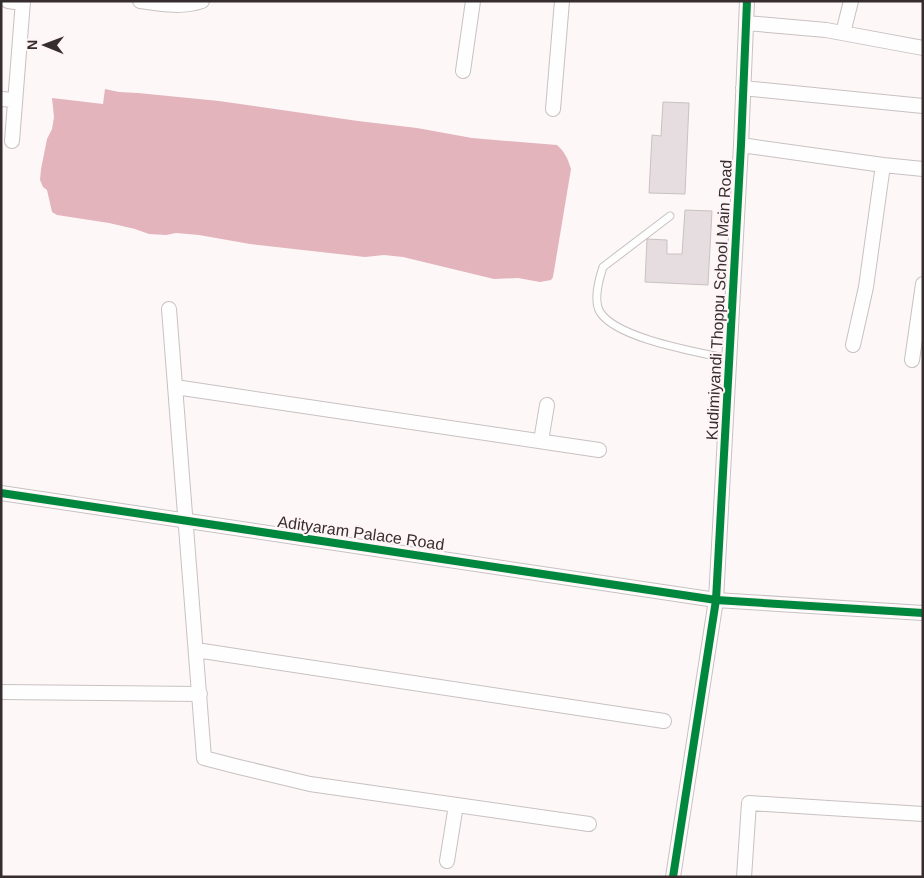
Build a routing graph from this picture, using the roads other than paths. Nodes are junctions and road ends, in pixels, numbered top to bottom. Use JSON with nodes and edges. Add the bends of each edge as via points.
{"nodes":[{"id":1,"x":8,"y":1,"type":"edge"},
{"id":2,"x":140,"y":1,"type":"edge"},
{"id":3,"x":202,"y":1,"type":"edge"},
{"id":4,"x":473,"y":1,"type":"edge"},
{"id":5,"x":562,"y":1,"type":"edge"},
{"id":6,"x":747,"y":1,"type":"edge"},
{"id":7,"x":851,"y":1,"type":"edge"},
{"id":8,"x":23,"y":2,"type":"edge"},
{"id":9,"x":746,"y":23,"type":"junction"},
{"id":10,"x":843,"y":33,"type":"junction"},
{"id":11,"x":923,"y":48,"type":"edge"},
{"id":12,"x":463,"y":71,"type":"dead end"},
{"id":13,"x":744,"y":88,"type":"junction"},
{"id":14,"x":8,"y":99,"type":"edge"},
{"id":15,"x":923,"y":106,"type":"edge"},
{"id":16,"x":553,"y":109,"type":"dead end"},
{"id":17,"x":12,"y":141,"type":"dead end"},
{"id":18,"x":741,"y":145,"type":"junction"},
{"id":19,"x":883,"y":165,"type":"junction"},
{"id":20,"x":923,"y":169,"type":"edge"},
{"id":21,"x":670,"y":216,"type":"dead end"},
{"id":22,"x":923,"y":284,"type":"edge"},
{"id":23,"x":169,"y":309,"type":"dead end"},
{"id":24,"x":853,"y":345,"type":"dead end"},
{"id":25,"x":730,"y":360,"type":"junction"},
{"id":26,"x":912,"y":360,"type":"dead end"},
{"id":27,"x":175,"y":387,"type":"junction"},
{"id":28,"x":546,"y":405,"type":"dead end"},
{"id":29,"x":541,"y":442,"type":"junction"},
{"id":30,"x":599,"y":450,"type":"dead end"},
{"id":31,"x":1,"y":493,"type":"edge"},
{"id":32,"x":186,"y":521,"type":"junction"},
{"id":33,"x":716,"y":600,"type":"junction"},
{"id":34,"x":923,"y":614,"type":"edge"},
{"id":35,"x":196,"y":650,"type":"junction"},
{"id":36,"x":1,"y":692,"type":"edge"},
{"id":37,"x":200,"y":694,"type":"junction"},
{"id":38,"x":664,"y":721,"type":"dead end"},
{"id":39,"x":456,"y":804,"type":"junction"},
{"id":40,"x":923,"y":814,"type":"edge"},
{"id":41,"x":589,"y":824,"type":"dead end"},
{"id":42,"x":447,"y":861,"type":"dead end"},
{"id":43,"x":673,"y":877,"type":"edge"},
{"id":44,"x":744,"y":877,"type":"edge"}],
"edges":[{"from":1,"to":8,"type":"street"},
{"from":2,"to":3,"type":"street","via":[[174,5]]},
{"from":4,"to":12,"type":"street"},
{"from":5,"to":16,"type":"street"},
{"from":6,"to":9,"type":"street","name":"Kudimiyandi Thoppu School Main Road"},
{"from":7,"to":10,"type":"street"},
{"from":8,"to":14,"type":"street"},
{"from":9,"to":10,"type":"street"},
{"from":9,"to":13,"type":"street","name":"Kudimiyandi Thoppu School Main Road"},
{"from":10,"to":11,"type":"street"},
{"from":13,"to":15,"type":"street"},
{"from":13,"to":18,"type":"street","name":"Kudimiyandi Thoppu School Main Road"},
{"from":14,"to":17,"type":"street"},
{"from":18,"to":19,"type":"street"},
{"from":18,"to":25,"type":"street","name":"Kudimiyandi Thoppu School Main Road"},
{"from":19,"to":20,"type":"street"},
{"from":19,"to":24,"type":"street","via":[[866,287]]},
{"from":21,"to":25,"type":"lane","via":[[603,267],[597,296],[599,310],[608,321],[625,331]]},
{"from":22,"to":26,"type":"street"},
{"from":23,"to":27,"type":"street"},
{"from":25,"to":33,"type":"street","name":"Kudimiyandi Thoppu School Main Road"},
{"from":27,"to":29,"type":"street"},
{"from":27,"to":32,"type":"street"},
{"from":28,"to":29,"type":"street"},
{"from":29,"to":30,"type":"street"},
{"from":31,"to":32,"type":"street","name":"Adityaram Palace Road"},
{"from":32,"to":33,"type":"street","name":"Adityaram Palace Road"},
{"from":32,"to":35,"type":"street"},
{"from":33,"to":34,"type":"street","name":"Adityaram Palace Road"},
{"from":33,"to":43,"type":"street","name":"Kudimiyandi Thoppu School Main Road"},
{"from":35,"to":37,"type":"street"},
{"from":35,"to":38,"type":"street"},
{"from":36,"to":37,"type":"street"},
{"from":37,"to":39,"type":"street","via":[[204,758],[310,784]]},
{"from":39,"to":41,"type":"street"},
{"from":39,"to":42,"type":"street"},
{"from":40,"to":44,"type":"street","via":[[749,804]]}]}
